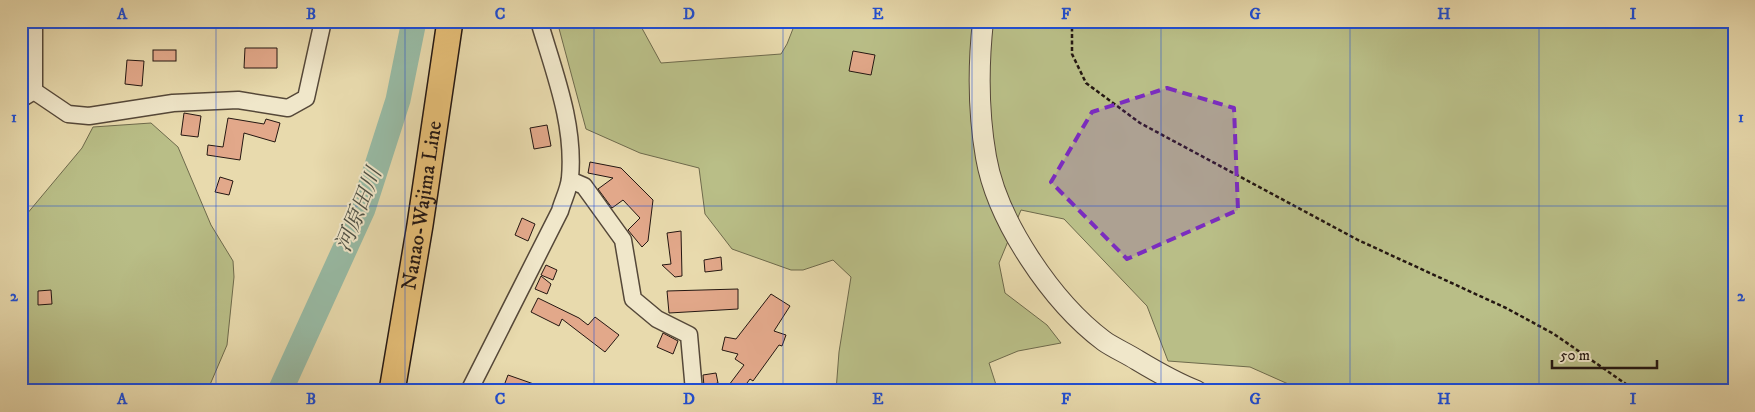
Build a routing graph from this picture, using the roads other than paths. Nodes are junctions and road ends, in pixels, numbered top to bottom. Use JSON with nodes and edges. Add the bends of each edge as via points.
{"nodes":[{"id":1,"x":34,"y":21,"type":"edge"},
{"id":2,"x":323,"y":21,"type":"edge"},
{"id":3,"x":450,"y":21,"type":"edge"},
{"id":4,"x":539,"y":21,"type":"edge"},
{"id":5,"x":983,"y":21,"type":"edge"},
{"id":6,"x":28,"y":95,"type":"edge"},
{"id":7,"x":570,"y":180,"type":"junction"},
{"id":8,"x":392,"y":391,"type":"edge"},
{"id":9,"x":469,"y":391,"type":"edge"},
{"id":10,"x":694,"y":391,"type":"edge"},
{"id":11,"x":1197,"y":391,"type":"edge"}],
"edges":[{"from":1,"to":6,"type":"street"},
{"from":2,"to":6,"type":"street","via":[[306,98],[288,108],[238,100],[173,103],[89,116],[68,114]]},
{"from":3,"to":8,"type":"main road","name":"Nanao-Wajima Line"},
{"from":4,"to":7,"type":"street","via":[[564,106],[571,143]]},
{"from":5,"to":11,"type":"street","via":[[978,80],[986,158],[1002,206],[1034,267],[1062,303],[1104,340],[1178,384]]},
{"from":7,"to":9,"type":"street","via":[[560,211]]},
{"from":7,"to":10,"type":"street","via":[[584,186],[623,240],[633,299],[658,320],[689,335]]}]}
